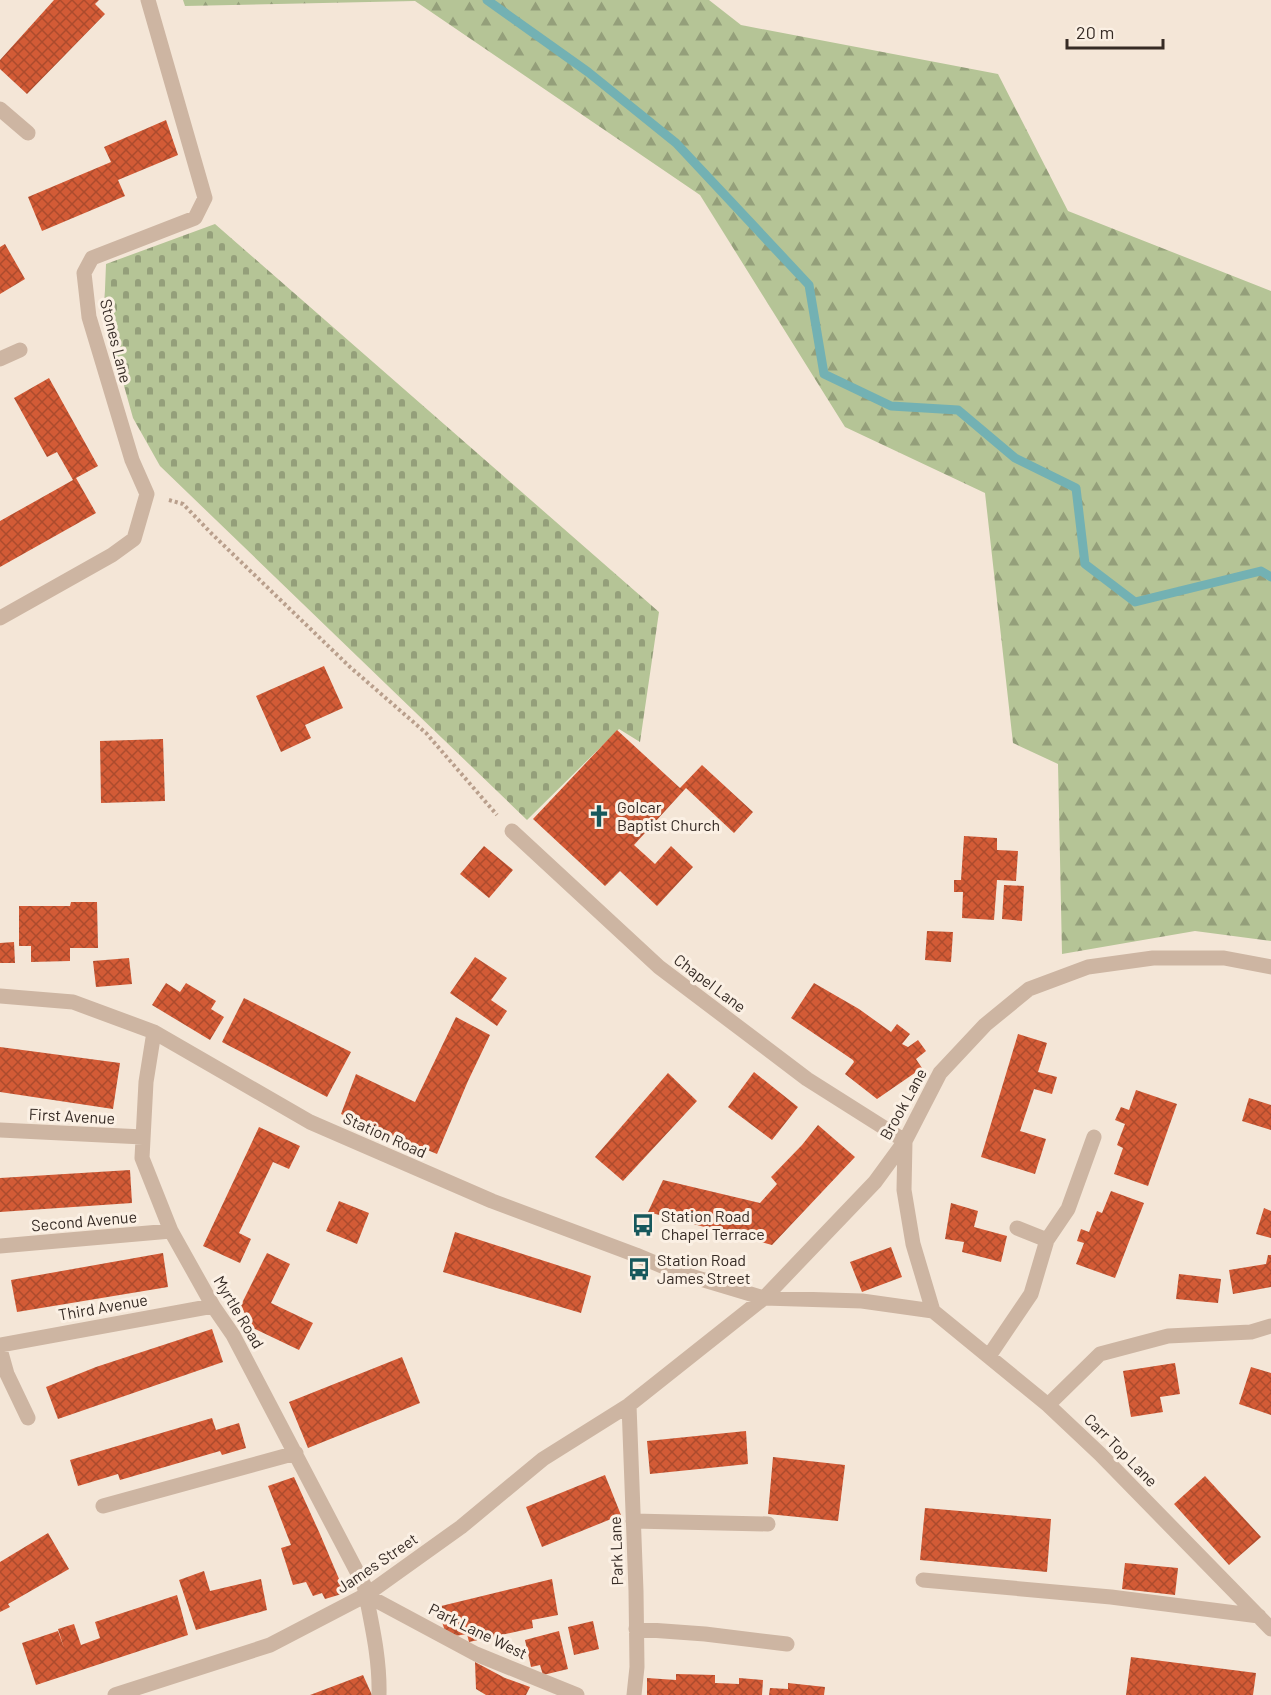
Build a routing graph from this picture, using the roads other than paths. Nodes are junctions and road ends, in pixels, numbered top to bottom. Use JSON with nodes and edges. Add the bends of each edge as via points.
{"nodes":[{"id":1,"x":148,"y":0,"type":"edge"},
{"id":2,"x":0,"y":109,"type":"edge"},
{"id":3,"x":28,"y":133,"type":"dead end"},
{"id":4,"x":20,"y":350,"type":"dead end"},
{"id":5,"x":0,"y":359,"type":"edge"},
{"id":6,"x":0,"y":618,"type":"edge"},
{"id":7,"x":512,"y":831,"type":"road end"},
{"id":8,"x":1271,"y":967,"type":"edge"},
{"id":9,"x":0,"y":996,"type":"edge"},
{"id":10,"x":154,"y":1032,"type":"junction"},
{"id":11,"x":0,"y":1130,"type":"edge"},
{"id":12,"x":143,"y":1137,"type":"junction"},
{"id":13,"x":1094,"y":1137,"type":"dead end"},
{"id":14,"x":905,"y":1141,"type":"junction"},
{"id":15,"x":1017,"y":1228,"type":"dead end"},
{"id":16,"x":171,"y":1232,"type":"junction"},
{"id":17,"x":1047,"y":1239,"type":"junction"},
{"id":18,"x":0,"y":1246,"type":"edge"},
{"id":19,"x":764,"y":1298,"type":"junction"},
{"id":20,"x":213,"y":1306,"type":"junction"},
{"id":21,"x":933,"y":1311,"type":"junction"},
{"id":22,"x":1271,"y":1326,"type":"edge"},
{"id":23,"x":0,"y":1347,"type":"edge"},
{"id":24,"x":989,"y":1356,"type":"junction"},
{"id":25,"x":629,"y":1405,"type":"junction"},
{"id":26,"x":1048,"y":1405,"type":"junction"},
{"id":27,"x":28,"y":1418,"type":"dead end"},
{"id":28,"x":296,"y":1453,"type":"junction"},
{"id":29,"x":103,"y":1506,"type":"dead end"},
{"id":30,"x":633,"y":1521,"type":"junction"},
{"id":31,"x":768,"y":1524,"type":"dead end"},
{"id":32,"x":923,"y":1580,"type":"dead end"},
{"id":33,"x":366,"y":1595,"type":"junction"},
{"id":34,"x":1259,"y":1616,"type":"junction"},
{"id":35,"x":636,"y":1629,"type":"junction"},
{"id":36,"x":1271,"y":1629,"type":"edge"},
{"id":37,"x":787,"y":1644,"type":"dead end"},
{"id":38,"x":115,"y":1695,"type":"edge"},
{"id":39,"x":379,"y":1695,"type":"edge"},
{"id":40,"x":577,"y":1695,"type":"edge"},
{"id":41,"x":634,"y":1695,"type":"edge"}],
"edges":[{"from":1,"to":6,"type":"street","name":"Stones Lane","via":[[205,198],[195,218],[92,258],[84,273],[89,316],[132,460],[147,494],[134,539]]},
{"from":2,"to":3,"type":"street"},
{"from":4,"to":5,"type":"street"},
{"from":7,"to":14,"type":"street","name":"Chapel Lane","via":[[659,967],[807,1079]]},
{"from":8,"to":14,"type":"street","name":"Brook Lane","via":[[1224,958],[1153,958],[1088,967],[1029,989],[985,1025],[940,1073]]},
{"from":9,"to":10,"type":"street","name":"Station Road","via":[[73,1002]]},
{"from":10,"to":12,"type":"street","name":"Myrtle Road"},
{"from":10,"to":19,"type":"street","name":"Station Road","via":[[310,1122],[492,1202],[674,1271]]},
{"from":11,"to":12,"type":"street","name":"First Avenue"},
{"from":12,"to":16,"type":"street","name":"Myrtle Road","via":[[142,1158]]},
{"from":13,"to":17,"type":"street","via":[[1068,1209]]},
{"from":14,"to":19,"type":"street","name":"Brook Lane","via":[[875,1182]]},
{"from":14,"to":21,"type":"street","via":[[904,1190],[913,1244]]},
{"from":15,"to":17,"type":"street"},
{"from":16,"to":18,"type":"street","name":"Second Avenue"},
{"from":16,"to":20,"type":"street","name":"Myrtle Road"},
{"from":17,"to":24,"type":"street","via":[[1031,1294]]},
{"from":19,"to":21,"type":"street","via":[[862,1301]]},
{"from":19,"to":25,"type":"street","name":"Brook Lane"},
{"from":20,"to":23,"type":"street","name":"Third Avenue"},
{"from":20,"to":28,"type":"street","name":"Myrtle Road","via":[[233,1335]]},
{"from":21,"to":24,"type":"street","name":"Carr Top Lane"},
{"from":22,"to":26,"type":"street","via":[[1251,1332],[1168,1336],[1100,1354]]},
{"from":23,"to":27,"type":"street","via":[[7,1374]]},
{"from":24,"to":26,"type":"street","name":"Carr Top Lane"},
{"from":25,"to":30,"type":"street","name":"Park Lane"},
{"from":25,"to":33,"type":"street","name":"James Street","via":[[543,1459],[461,1527]]},
{"from":26,"to":34,"type":"street","name":"Carr Top Lane"},
{"from":28,"to":29,"type":"street"},
{"from":28,"to":33,"type":"street","name":"Myrtle Road"},
{"from":30,"to":31,"type":"street"},
{"from":30,"to":35,"type":"street","name":"Park Lane"},
{"from":32,"to":34,"type":"street","via":[[1112,1597]]},
{"from":33,"to":38,"type":"street","name":"James Street","via":[[270,1645]]},
{"from":33,"to":39,"type":"street","name":"Myrtle Road"},
{"from":33,"to":40,"type":"street","name":"Park Lane West","via":[[476,1654]]},
{"from":34,"to":36,"type":"street","name":"Carr Top Lane"},
{"from":35,"to":37,"type":"street"},
{"from":35,"to":41,"type":"street","name":"Park Lane"}]}
